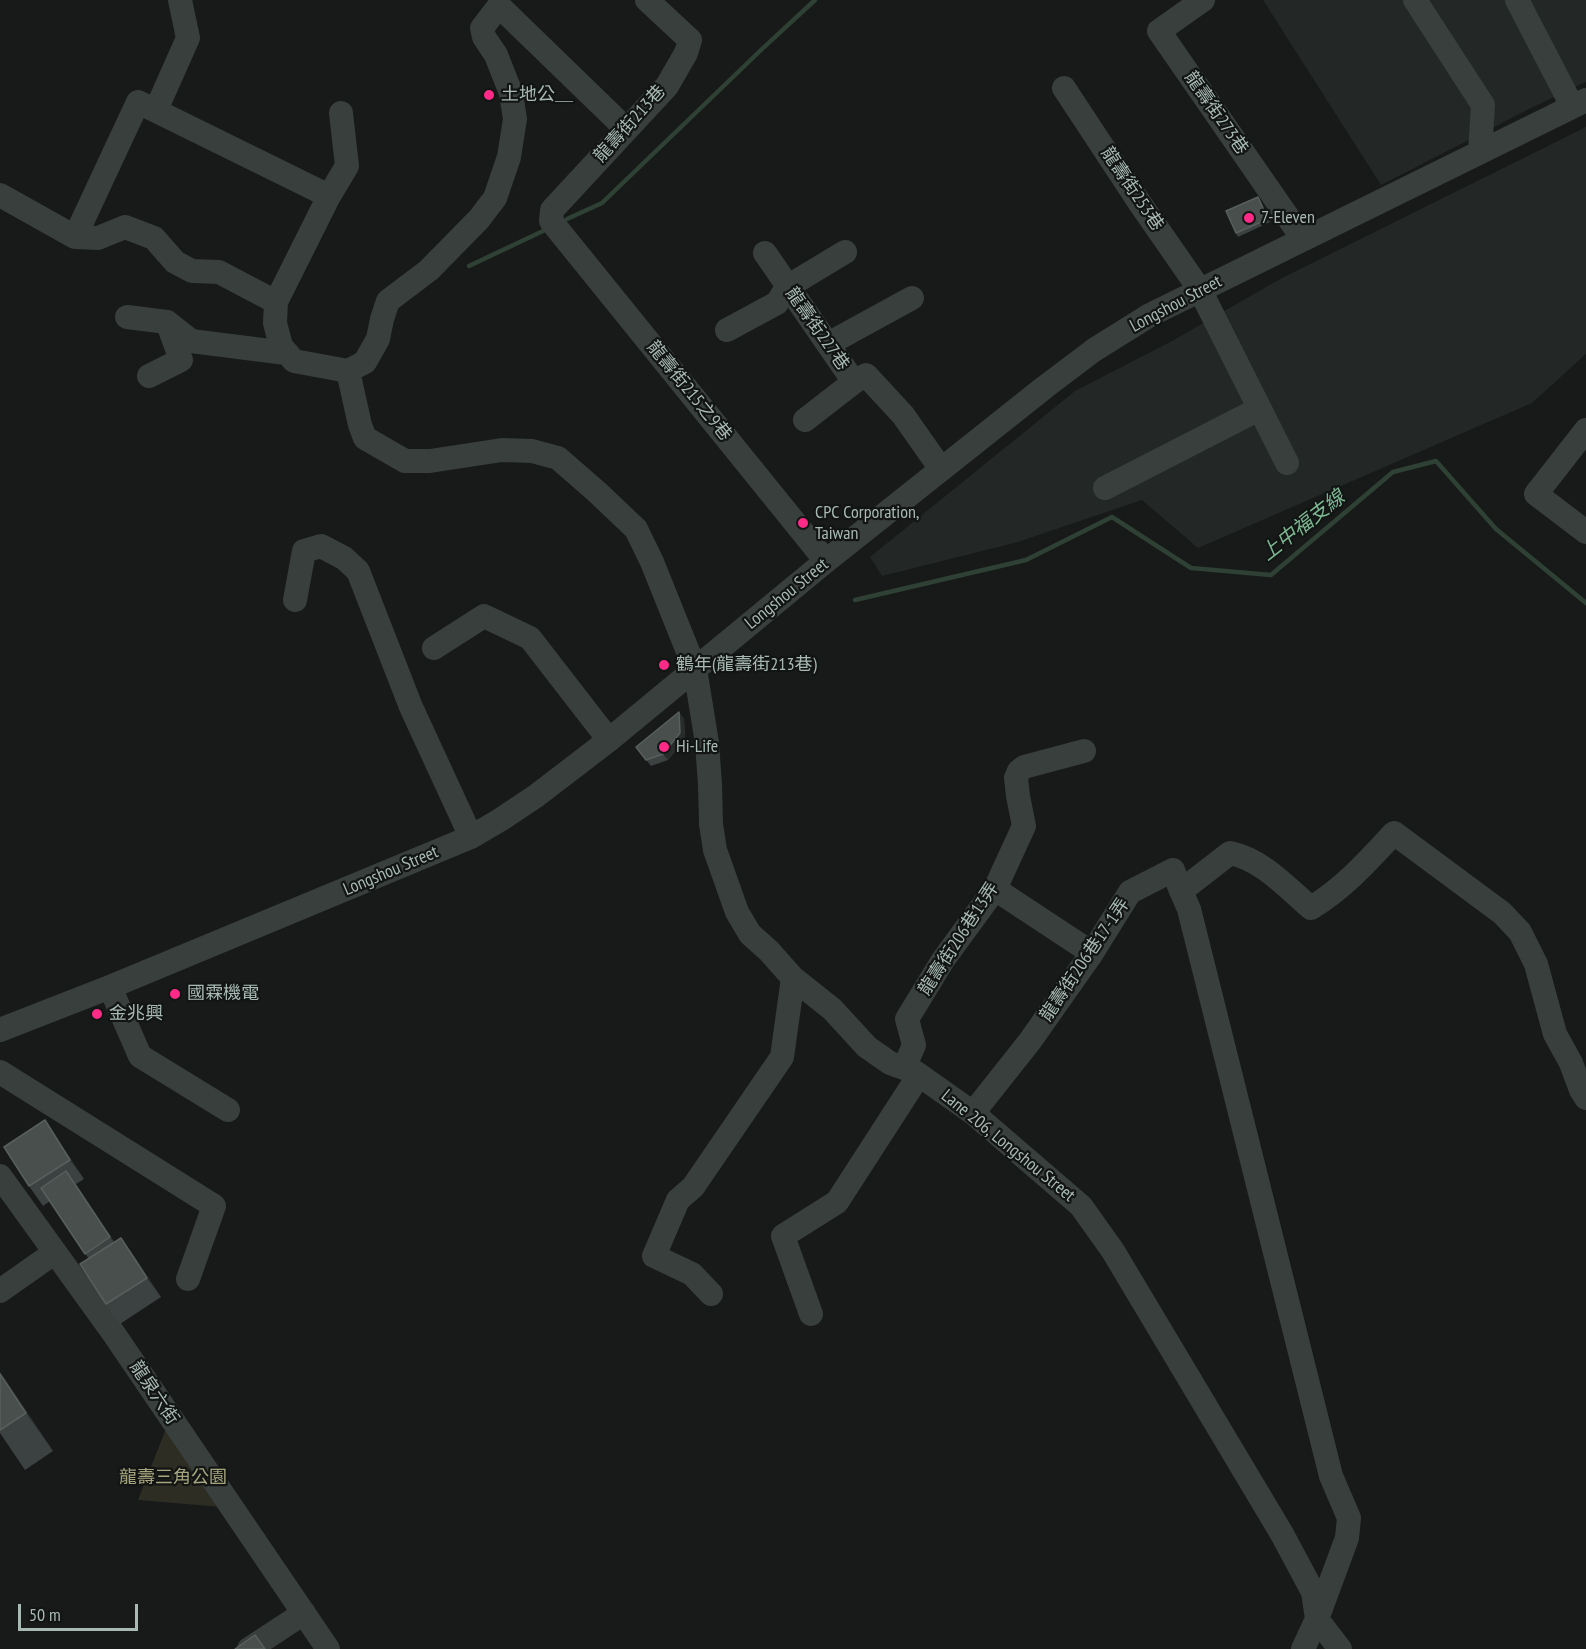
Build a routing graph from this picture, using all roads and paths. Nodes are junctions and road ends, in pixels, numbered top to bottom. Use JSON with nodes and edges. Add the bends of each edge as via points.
{"nodes":[{"id":1,"x":180,"y":0,"type":"edge"},
{"id":2,"x":647,"y":0,"type":"edge"},
{"id":3,"x":1415,"y":0,"type":"edge"},
{"id":4,"x":1517,"y":0,"type":"edge"},
{"id":5,"x":1197,"y":2,"type":"edge"},
{"id":6,"x":1064,"y":87,"type":"dead end"},
{"id":7,"x":1579,"y":103,"type":"edge"},
{"id":8,"x":156,"y":110,"type":"junction"},
{"id":9,"x":341,"y":114,"type":"dead end"},
{"id":10,"x":626,"y":129,"type":"junction"},
{"id":11,"x":1480,"y":151,"type":"junction"},
{"id":12,"x":0,"y":195,"type":"edge"},
{"id":13,"x":329,"y":196,"type":"junction"},
{"id":14,"x":551,"y":221,"type":"joint"},
{"id":15,"x":75,"y":237,"type":"junction"},
{"id":16,"x":1303,"y":239,"type":"junction"},
{"id":17,"x":844,"y":252,"type":"dead end"},
{"id":18,"x":765,"y":253,"type":"dead end"},
{"id":19,"x":787,"y":287,"type":"junction"},
{"id":20,"x":1200,"y":290,"type":"junction"},
{"id":21,"x":912,"y":298,"type":"dead end"},
{"id":22,"x":276,"y":302,"type":"junction"},
{"id":23,"x":127,"y":317,"type":"dead end"},
{"id":24,"x":167,"y":322,"type":"junction"},
{"id":25,"x":727,"y":330,"type":"dead end"},
{"id":26,"x":828,"y":344,"type":"junction"},
{"id":27,"x":286,"y":353,"type":"junction"},
{"id":28,"x":348,"y":371,"type":"junction"},
{"id":29,"x":149,"y":376,"type":"dead end"},
{"id":30,"x":854,"y":382,"type":"junction"},
{"id":31,"x":1259,"y":409,"type":"junction"},
{"id":32,"x":805,"y":420,"type":"dead end"},
{"id":33,"x":1586,"y":430,"type":"edge"},
{"id":34,"x":1287,"y":463,"type":"dead end"},
{"id":35,"x":941,"y":469,"type":"junction"},
{"id":36,"x":1105,"y":488,"type":"dead end"},
{"id":37,"x":1586,"y":532,"type":"edge"},
{"id":38,"x":826,"y":561,"type":"junction"},
{"id":39,"x":295,"y":600,"type":"dead end"},
{"id":40,"x":434,"y":648,"type":"dead end"},
{"id":41,"x":695,"y":669,"type":"junction"},
{"id":42,"x":609,"y":740,"type":"junction"},
{"id":43,"x":1084,"y":751,"type":"dead end"},
{"id":44,"x":471,"y":837,"type":"junction"},
{"id":45,"x":995,"y":889,"type":"junction"},
{"id":46,"x":1181,"y":891,"type":"junction"},
{"id":47,"x":1092,"y":953,"type":"junction"},
{"id":48,"x":793,"y":978,"type":"junction"},
{"id":49,"x":110,"y":987,"type":"junction"},
{"id":50,"x":0,"y":1030,"type":"edge"},
{"id":51,"x":911,"y":1071,"type":"junction"},
{"id":52,"x":0,"y":1072,"type":"edge"},
{"id":53,"x":1586,"y":1098,"type":"edge"},
{"id":54,"x":228,"y":1110,"type":"dead end"},
{"id":55,"x":973,"y":1113,"type":"junction"},
{"id":56,"x":0,"y":1176,"type":"edge"},
{"id":57,"x":54,"y":1253,"type":"junction"},
{"id":58,"x":188,"y":1279,"type":"dead end"},
{"id":59,"x":0,"y":1291,"type":"edge"},
{"id":60,"x":711,"y":1294,"type":"dead end"},
{"id":61,"x":811,"y":1314,"type":"dead end"},
{"id":62,"x":304,"y":1612,"type":"junction"},
{"id":63,"x":1317,"y":1620,"type":"junction"},
{"id":64,"x":249,"y":1649,"type":"edge"},
{"id":65,"x":328,"y":1649,"type":"edge"},
{"id":66,"x":1303,"y":1649,"type":"edge"},
{"id":67,"x":1340,"y":1649,"type":"edge"}],
"edges":[{"from":1,"to":8,"type":"street","via":[[188,39]]},
{"from":2,"to":10,"type":"street","name":"龍壽街213巷","via":[[690,40],[667,86]]},
{"from":3,"to":11,"type":"street","via":[[1483,105]]},
{"from":4,"to":7,"type":"street"},
{"from":5,"to":16,"type":"street","name":"龍壽街273巷","via":[[1160,31]]},
{"from":6,"to":20,"type":"street","name":"龍壽街253巷"},
{"from":7,"to":11,"type":"street","name":"Longshou Street"},
{"from":8,"to":13,"type":"street"},
{"from":8,"to":15,"type":"street","via":[[138,102]]},
{"from":9,"to":13,"type":"street","via":[[347,166]]},
{"from":10,"to":14,"type":"street","name":"龍壽街213巷","via":[[552,210]]},
{"from":10,"to":28,"type":"street","via":[[499,6],[482,28],[511,93],[515,119],[509,157],[495,198],[429,270],[388,301],[378,339],[365,362]]},
{"from":11,"to":16,"type":"street","name":"Longshou Street"},
{"from":12,"to":15,"type":"street"},
{"from":13,"to":22,"type":"street"},
{"from":14,"to":38,"type":"street","name":"龍壽街215之9巷"},
{"from":15,"to":22,"type":"street","via":[[98,238],[125,227],[154,238],[183,267],[219,272]]},
{"from":16,"to":20,"type":"street","name":"Longshou Street"},
{"from":17,"to":19,"type":"street"},
{"from":18,"to":19,"type":"street","name":"龍壽街227巷"},
{"from":19,"to":25,"type":"street","via":[[777,303]]},
{"from":19,"to":26,"type":"street","name":"龍壽街227巷"},
{"from":20,"to":31,"type":"street","name":"龍壽街253巷"},
{"from":20,"to":35,"type":"street","name":"Longshou Street","via":[[1094,350]]},
{"from":21,"to":26,"type":"street"},
{"from":22,"to":27,"type":"street","via":[[275,323]]},
{"from":23,"to":24,"type":"street"},
{"from":24,"to":27,"type":"street","via":[[191,341]]},
{"from":24,"to":29,"type":"street","via":[[182,360]]},
{"from":26,"to":30,"type":"street","name":"龍壽街227巷"},
{"from":27,"to":28,"type":"street","via":[[294,361]]},
{"from":28,"to":41,"type":"street","name":"Lane 206, Longshou Street","via":[[365,438],[405,460],[430,461],[502,450],[558,458],[636,529]]},
{"from":30,"to":32,"type":"street"},
{"from":30,"to":35,"type":"street","name":"龍壽街227巷","via":[[866,375],[903,415]]},
{"from":31,"to":34,"type":"street","name":"龍壽街253巷"},
{"from":31,"to":36,"type":"street"},
{"from":33,"to":37,"type":"street","via":[[1536,494]]},
{"from":35,"to":38,"type":"street","name":"Longshou Street"},
{"from":38,"to":41,"type":"street","name":"Longshou Street"},
{"from":39,"to":44,"type":"street","via":[[304,551],[321,546],[358,571],[411,707]]},
{"from":40,"to":42,"type":"street","via":[[484,616],[530,638]]},
{"from":41,"to":42,"type":"street","name":"Longshou Street"},
{"from":41,"to":48,"type":"street","name":"Lane 206, Longshou Street","via":[[707,743],[715,850],[737,912],[750,934]]},
{"from":42,"to":44,"type":"street","name":"Longshou Street","via":[[536,796]]},
{"from":43,"to":45,"type":"street","name":"龍壽街206巷13弄","via":[[1019,771],[1016,778],[1024,826]]},
{"from":44,"to":49,"type":"street","name":"Longshou Street"},
{"from":45,"to":47,"type":"street"},
{"from":45,"to":51,"type":"street","name":"龍壽街206巷13弄","via":[[943,960],[907,1019],[914,1045]]},
{"from":46,"to":47,"type":"street","name":"龍壽街206巷17-1弄","via":[[1173,870],[1130,892]]},
{"from":46,"to":53,"type":"street","via":[[1230,853],[1266,869],[1311,908],[1350,880],[1394,833],[1502,913],[1520,932],[1536,964],[1555,1034]]},
{"from":46,"to":63,"type":"street","via":[[1189,909],[1331,1476],[1350,1518],[1347,1538]]},
{"from":47,"to":55,"type":"street","name":"龍壽街206巷17-1弄"},
{"from":48,"to":51,"type":"street","name":"Lane 206, Longshou Street","via":[[831,1009],[867,1047],[890,1063]]},
{"from":48,"to":60,"type":"street","via":[[782,1057],[693,1187],[678,1200],[654,1256],[692,1274]]},
{"from":49,"to":50,"type":"street","name":"Longshou Street"},
{"from":49,"to":54,"type":"street","via":[[140,1056]]},
{"from":51,"to":55,"type":"street","name":"Lane 206, Longshou Street"},
{"from":51,"to":61,"type":"street","name":"龍壽街206巷13弄","via":[[837,1202],[783,1236]]},
{"from":52,"to":58,"type":"street","via":[[214,1206]]},
{"from":55,"to":63,"type":"street","name":"Lane 206, Longshou Street","via":[[1081,1206],[1113,1251],[1282,1534],[1313,1592]]},
{"from":56,"to":57,"type":"street","name":"龍泉六街"},
{"from":57,"to":59,"type":"street"},
{"from":57,"to":62,"type":"street","name":"龍泉六街"},
{"from":62,"to":64,"type":"street"},
{"from":62,"to":65,"type":"street","name":"龍泉六街"},
{"from":63,"to":66,"type":"street"},
{"from":63,"to":67,"type":"street","name":"Lane 206, Longshou Street"}]}
